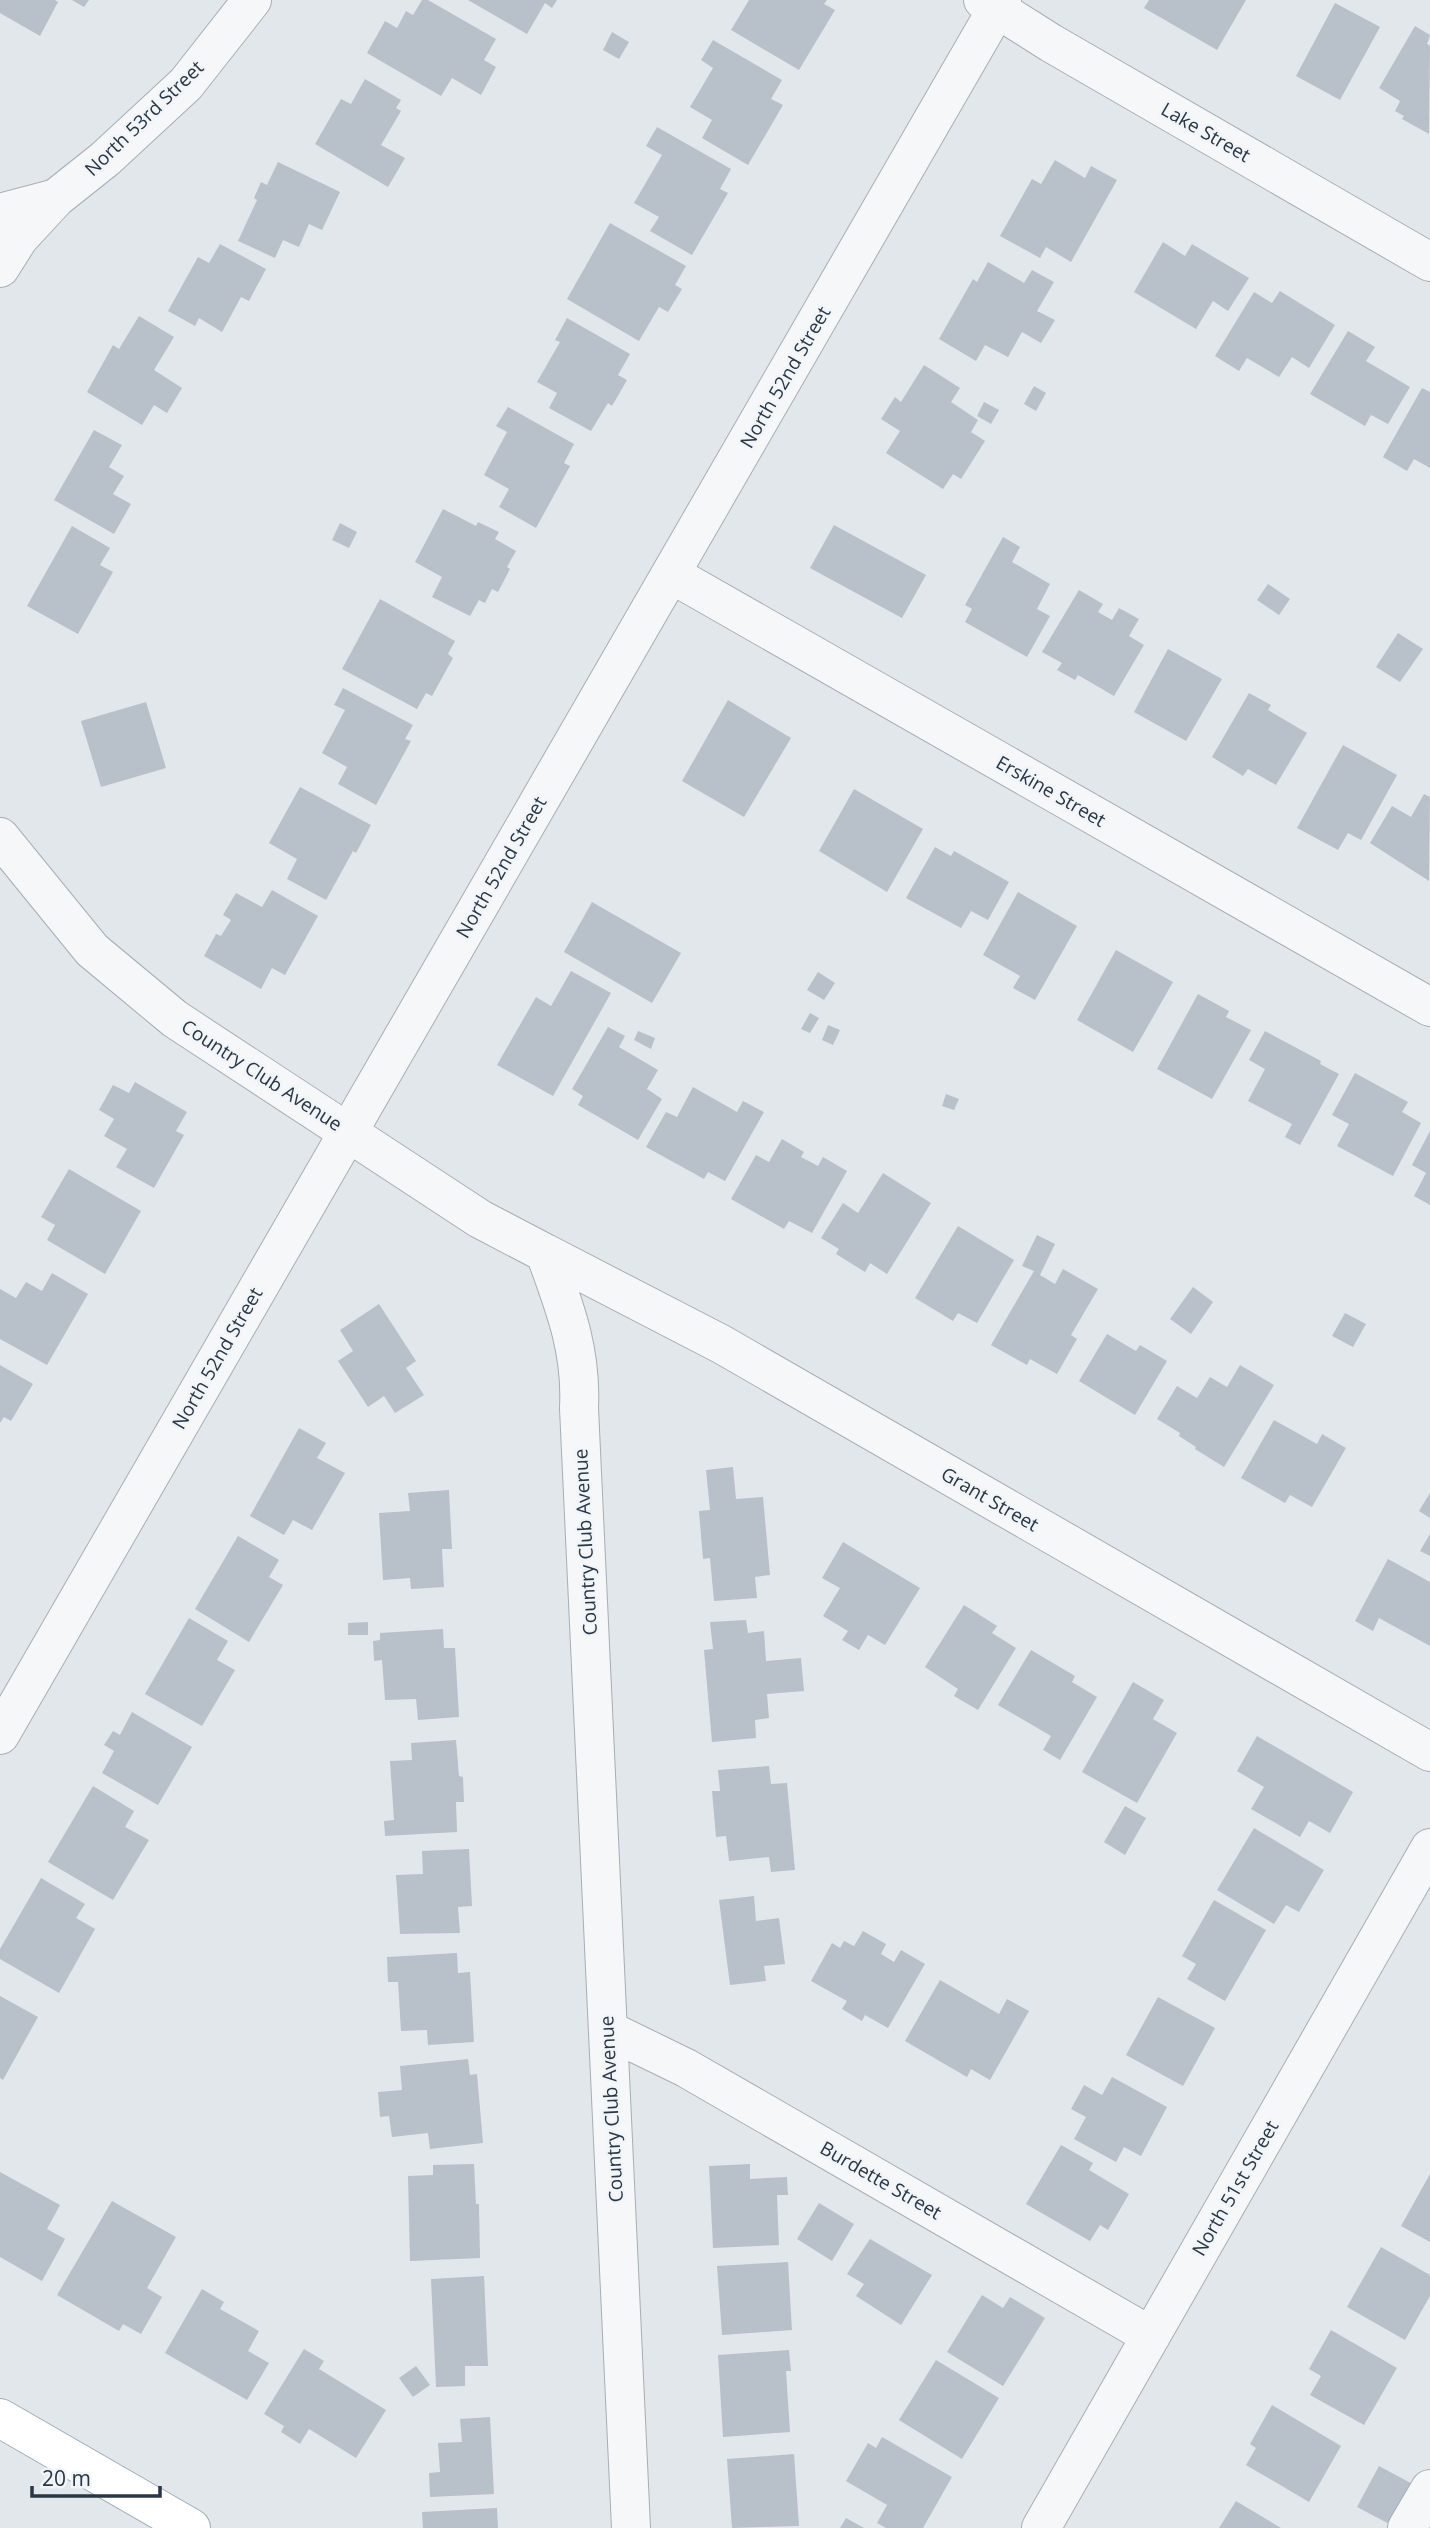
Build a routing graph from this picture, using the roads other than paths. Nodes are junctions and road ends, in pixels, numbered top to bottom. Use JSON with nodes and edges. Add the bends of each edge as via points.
{"nodes":[{"id":1,"x":252,"y":0,"type":"edge"},
{"id":2,"x":994,"y":3,"type":"edge"},
{"id":3,"x":56,"y":198,"type":"junction"},
{"id":4,"x":0,"y":213,"type":"edge"},
{"id":5,"x":1430,"y":262,"type":"edge"},
{"id":6,"x":0,"y":268,"type":"edge"},
{"id":7,"x":671,"y":574,"type":"junction"},
{"id":8,"x":0,"y":837,"type":"edge"},
{"id":9,"x":1430,"y":1007,"type":"edge"},
{"id":10,"x":347,"y":1132,"type":"junction"},
{"id":11,"x":545,"y":1253,"type":"junction"},
{"id":12,"x":0,"y":1735,"type":"edge"},
{"id":13,"x":1430,"y":1752,"type":"edge"},
{"id":14,"x":1430,"y":1848,"type":"edge"},
{"id":15,"x":608,"y":2029,"type":"junction"},
{"id":16,"x":1151,"y":2336,"type":"junction"},
{"id":17,"x":0,"y":2418,"type":"edge"},
{"id":18,"x":1430,"y":2489,"type":"edge"},
{"id":19,"x":191,"y":2528,"type":"edge"},
{"id":20,"x":631,"y":2528,"type":"edge"},
{"id":21,"x":1041,"y":2528,"type":"edge"},
{"id":22,"x":1408,"y":2528,"type":"edge"}],
"edges":[{"from":1,"to":3,"type":"street","name":"North 53rd Street","via":[[186,84]]},
{"from":2,"to":5,"type":"street","name":"Lake Street","via":[[1051,43]]},
{"from":2,"to":7,"type":"street","name":"North 52nd Street"},
{"from":3,"to":4,"type":"street","name":"North 53rd Street"},
{"from":3,"to":6,"type":"street","name":"North 53rd Street"},
{"from":7,"to":9,"type":"street","name":"Erskine Street"},
{"from":7,"to":10,"type":"street","name":"North 52nd Street"},
{"from":8,"to":10,"type":"street","name":"Country Club Avenue","via":[[92,950],[176,1018]]},
{"from":10,"to":11,"type":"street","name":"Country Club Avenue","via":[[480,1219]]},
{"from":10,"to":12,"type":"street","name":"North 52nd Street"},
{"from":11,"to":13,"type":"street","name":"Grant Street","via":[[721,1344]]},
{"from":11,"to":15,"type":"street","name":"Country Club Avenue","via":[[571,1323],[580,1378]]},
{"from":14,"to":16,"type":"street","name":"North 51st Street"},
{"from":15,"to":16,"type":"street","name":"Burdette Street","via":[[687,2068]]},
{"from":15,"to":20,"type":"street","name":"Country Club Avenue"},
{"from":16,"to":21,"type":"street","name":"North 51st Street"},
{"from":17,"to":19,"type":"main road"},
{"from":18,"to":22,"type":"street"}]}
